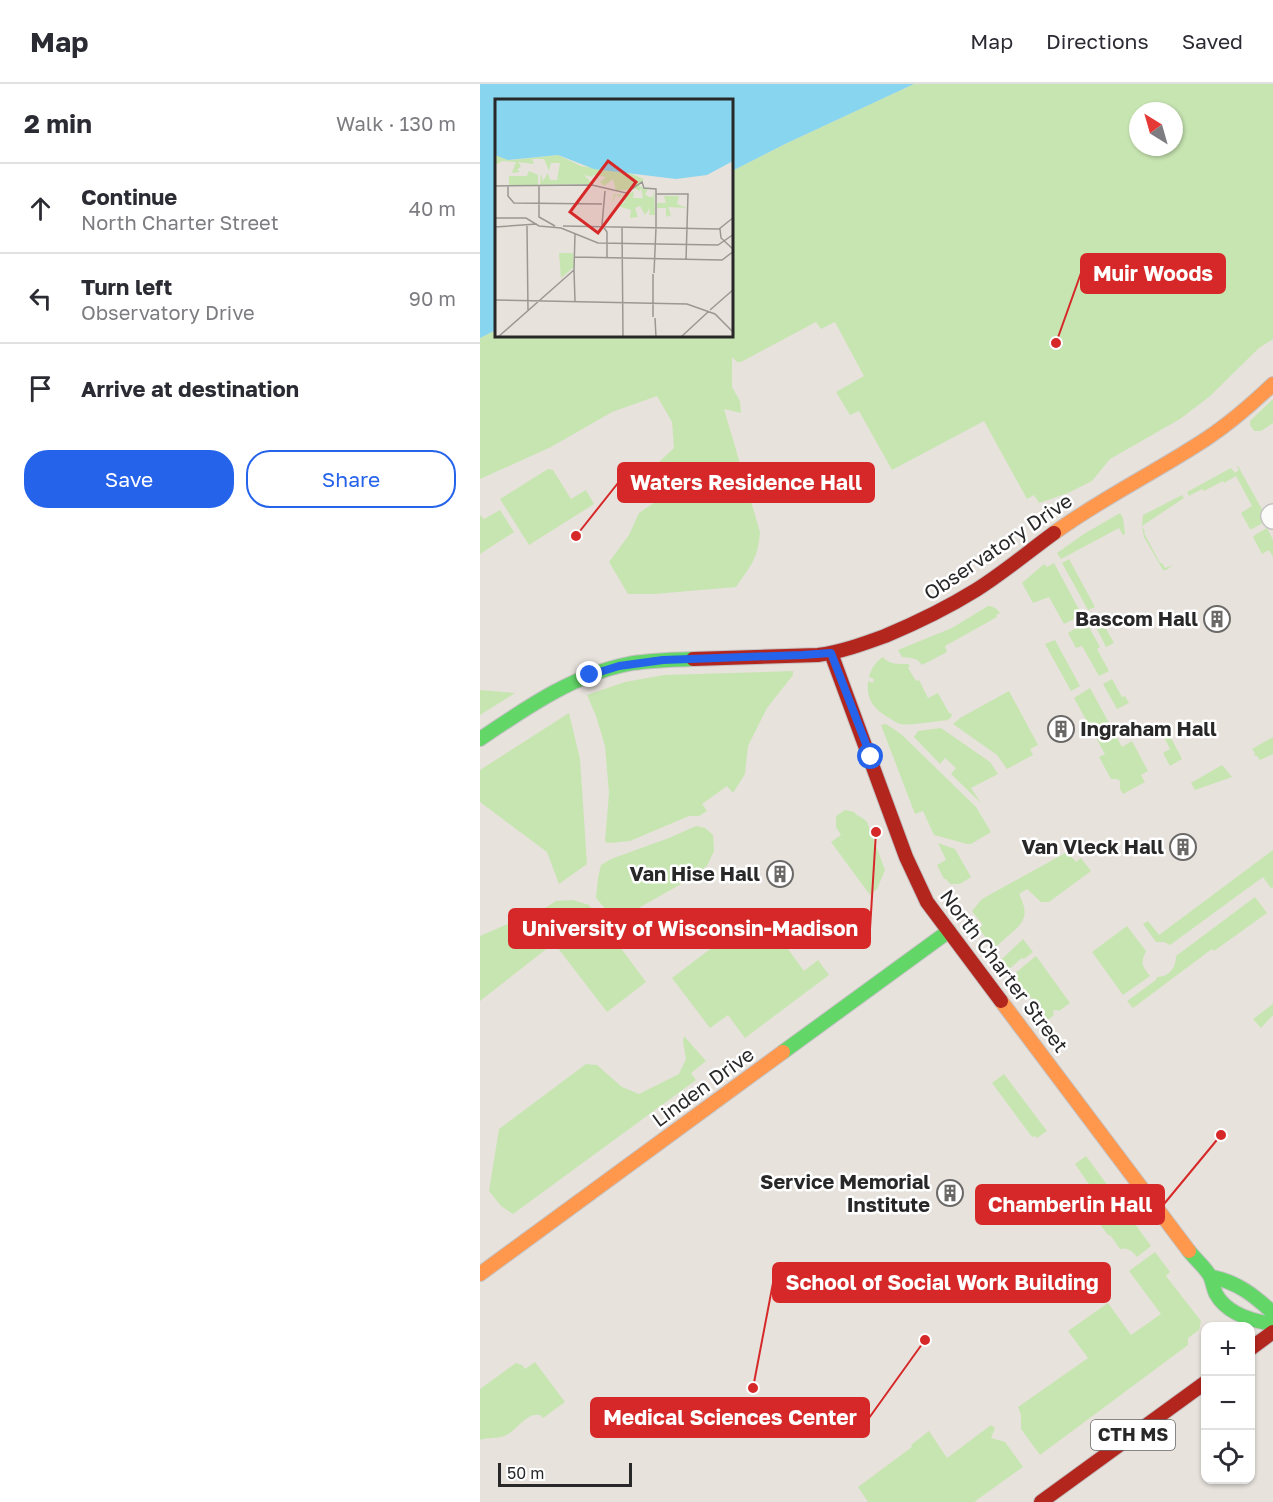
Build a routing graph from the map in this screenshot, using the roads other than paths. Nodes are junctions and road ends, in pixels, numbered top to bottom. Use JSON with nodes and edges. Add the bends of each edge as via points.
{"nodes":[{"id":1,"x":1273,"y":384,"type":"edge"},
{"id":2,"x":831,"y":653,"type":"junction"},
{"id":3,"x":480,"y":739,"type":"edge"},
{"id":4,"x":949,"y":931,"type":"junction"},
{"id":5,"x":480,"y":1274,"type":"edge"},
{"id":6,"x":1211,"y":1277,"type":"junction"},
{"id":7,"x":1273,"y":1313,"type":"edge"},
{"id":8,"x":1273,"y":1324,"type":"edge"},
{"id":9,"x":1273,"y":1332,"type":"edge"},
{"id":10,"x":1255,"y":1346,"type":"edge"},
{"id":11,"x":1201,"y":1386,"type":"edge"},
{"id":12,"x":1065,"y":1495,"type":"edge"},
{"id":13,"x":1041,"y":1502,"type":"edge"}],
"edges":[{"from":1,"to":2,"type":"street","name":"Observatory Drive","via":[[1215,433],[1053,532],[976,591],[918,622]]},
{"from":2,"to":3,"type":"street","name":"Observatory Drive","via":[[663,660],[619,666],[553,692]]},
{"from":2,"to":4,"type":"street","name":"North Charter Street","via":[[916,882]]},
{"from":4,"to":5,"type":"street","name":"Linden Drive"},
{"from":4,"to":6,"type":"street","name":"North Charter Street"},
{"from":6,"to":7,"type":"street","name":"North Charter Street","via":[[1250,1293]]},
{"from":6,"to":8,"type":"street","name":"North Charter Street","via":[[1214,1291],[1230,1309],[1251,1320]]},
{"from":9,"to":10,"type":"street"},
{"from":11,"to":12,"type":"street","number":"CTH MS"},
{"from":12,"to":13,"type":"street","number":"CTH MS"}]}
